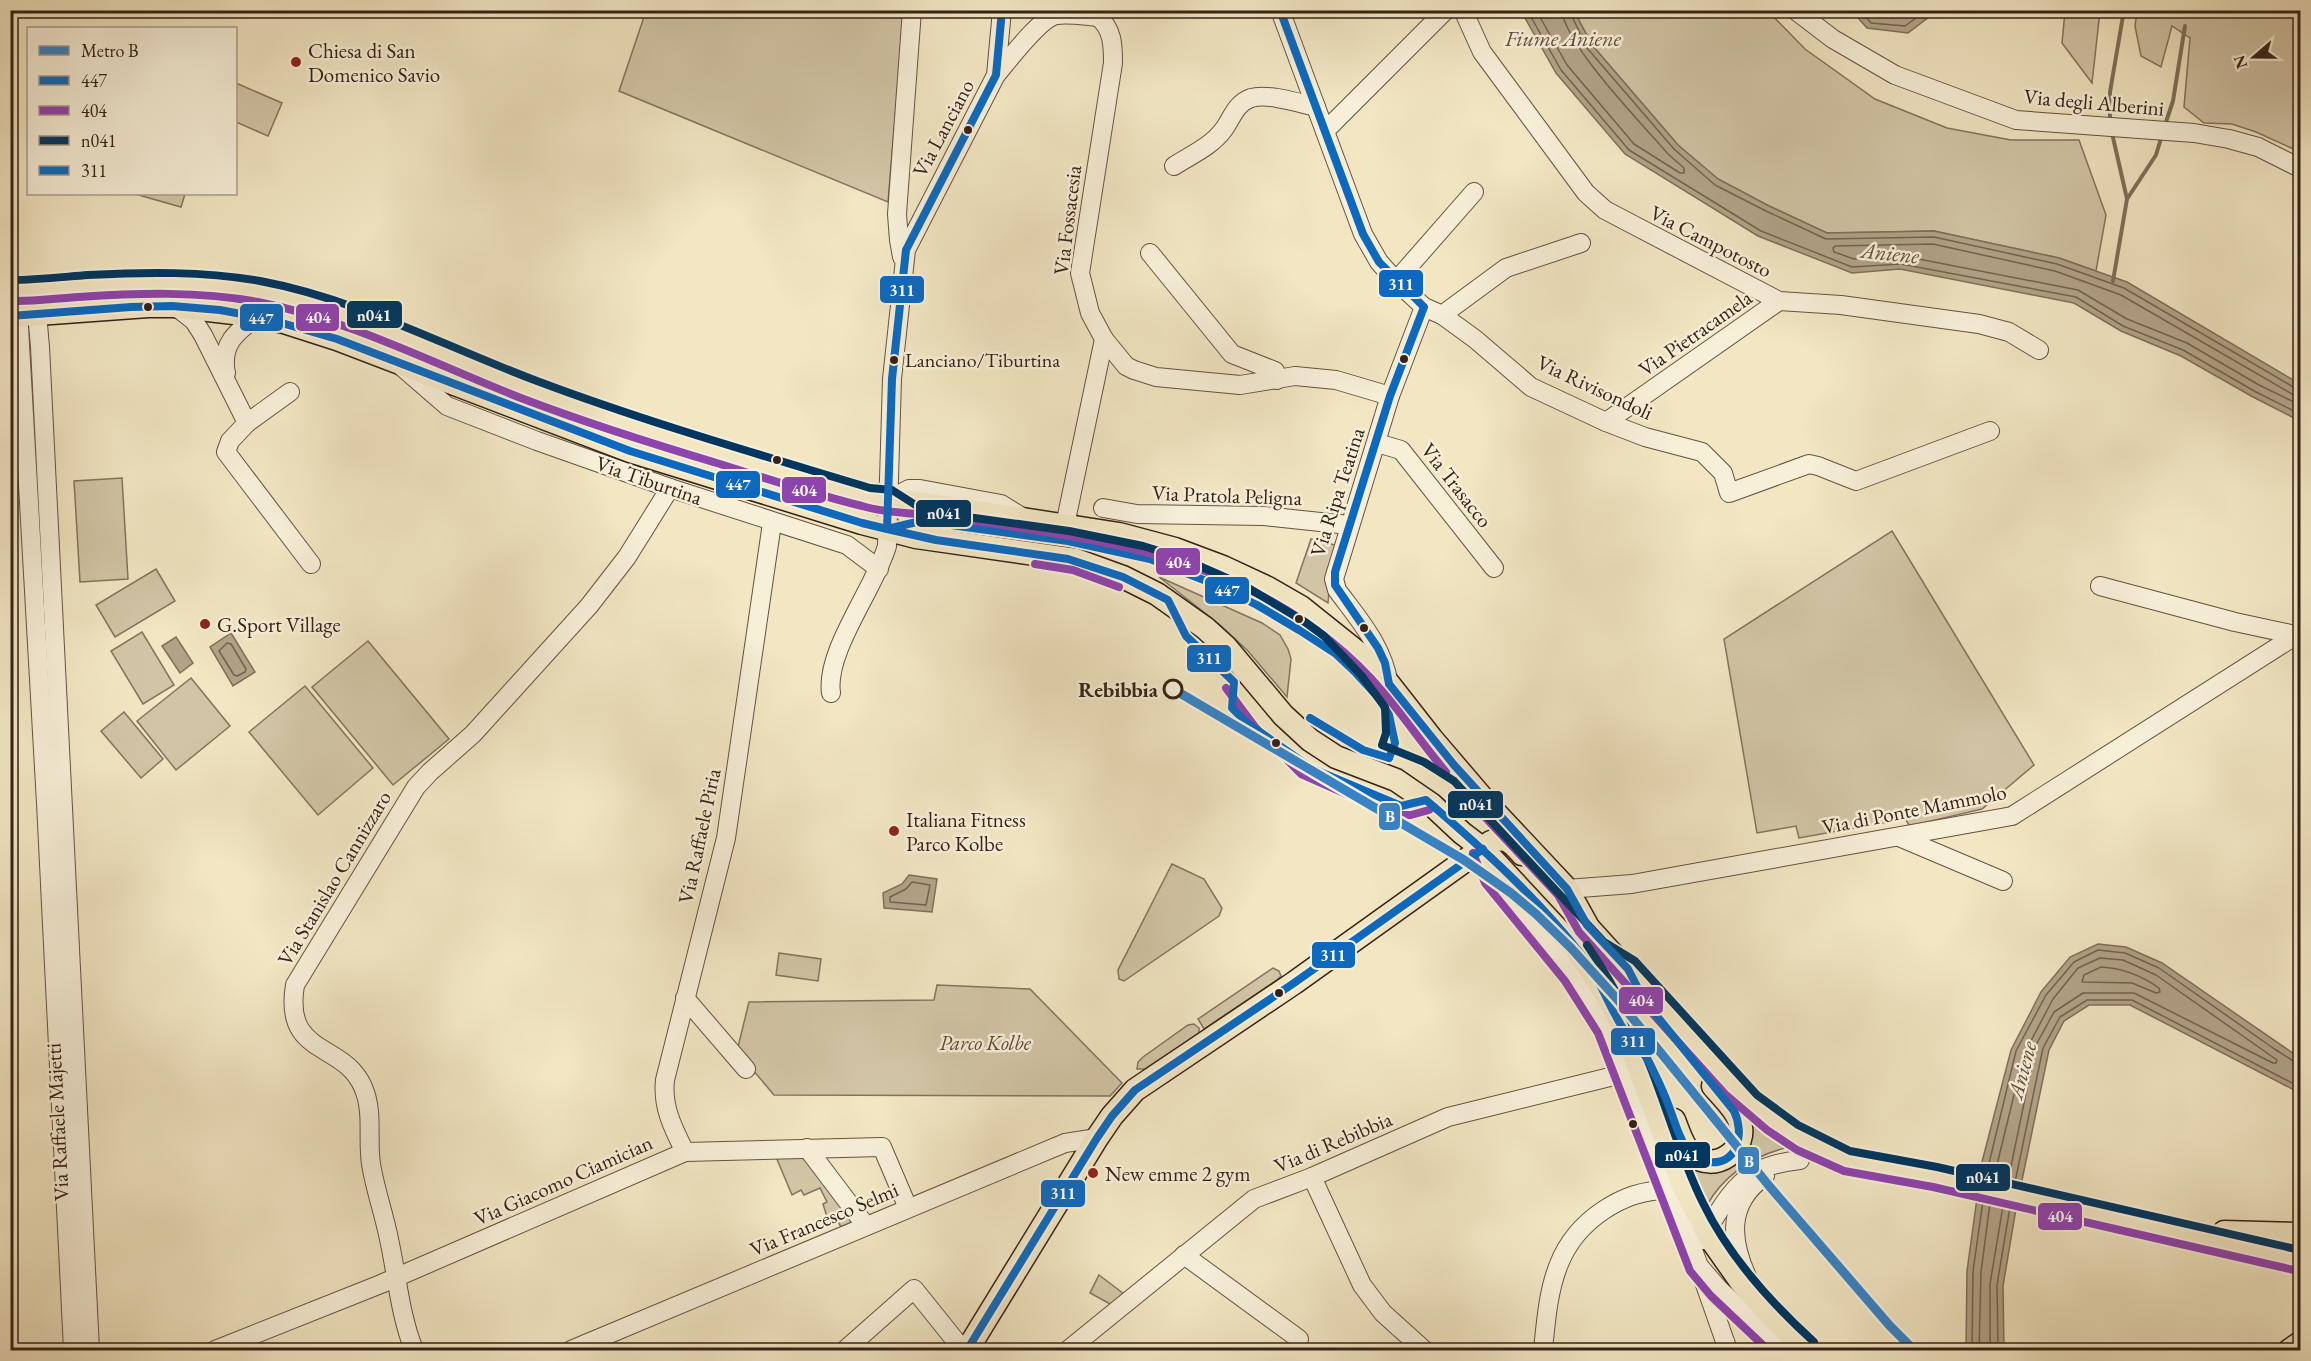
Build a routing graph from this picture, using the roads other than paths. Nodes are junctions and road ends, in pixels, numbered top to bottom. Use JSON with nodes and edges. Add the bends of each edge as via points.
{"nodes":[{"id":1,"x":912,"y":10,"type":"edge"},
{"id":2,"x":1002,"y":10,"type":"edge"},
{"id":3,"x":1281,"y":10,"type":"edge"},
{"id":4,"x":1446,"y":10,"type":"edge"},
{"id":5,"x":1462,"y":10,"type":"edge"},
{"id":6,"x":1795,"y":10,"type":"edge"},
{"id":7,"x":1103,"y":15,"type":"edge"},
{"id":8,"x":996,"y":75,"type":"junction"},
{"id":9,"x":1316,"y":107,"type":"junction"},
{"id":10,"x":1325,"y":130,"type":"junction"},
{"id":11,"x":1174,"y":166,"type":"dead end"},
{"id":12,"x":2301,"y":168,"type":"edge"},
{"id":13,"x":1474,"y":192,"type":"dead end"},
{"id":14,"x":1581,"y":243,"type":"dead end"},
{"id":15,"x":1149,"y":253,"type":"dead end"},
{"id":16,"x":904,"y":261,"type":"junction"},
{"id":17,"x":1396,"y":281,"type":"junction"},
{"id":18,"x":21,"y":291,"type":"edge"},
{"id":19,"x":1779,"y":301,"type":"junction"},
{"id":20,"x":174,"y":306,"type":"junction"},
{"id":21,"x":1424,"y":307,"type":"junction"},
{"id":22,"x":22,"y":315,"type":"edge"},
{"id":23,"x":1442,"y":315,"type":"junction"},
{"id":24,"x":258,"y":316,"type":"junction"},
{"id":25,"x":1104,"y":339,"type":"junction"},
{"id":26,"x":2039,"y":350,"type":"dead end"},
{"id":27,"x":394,"y":361,"type":"junction"},
{"id":28,"x":1277,"y":380,"type":"junction"},
{"id":29,"x":227,"y":381,"type":"junction"},
{"id":30,"x":42,"y":382,"type":"junction"},
{"id":31,"x":22,"y":384,"type":"junction"},
{"id":32,"x":290,"y":392,"type":"dead end"},
{"id":33,"x":1390,"y":396,"type":"junction"},
{"id":34,"x":1606,"y":422,"type":"junction"},
{"id":35,"x":247,"y":423,"type":"junction"},
{"id":36,"x":1989,"y":431,"type":"dead end"},
{"id":37,"x":1377,"y":443,"type":"junction"},
{"id":38,"x":670,"y":488,"type":"junction"},
{"id":39,"x":888,"y":500,"type":"junction"},
{"id":40,"x":1103,"y":508,"type":"dead end"},
{"id":41,"x":772,"y":523,"type":"junction"},
{"id":42,"x":1065,"y":525,"type":"junction"},
{"id":43,"x":1349,"y":525,"type":"junction"},
{"id":44,"x":887,"y":529,"type":"junction"},
{"id":45,"x":311,"y":564,"type":"dead end"},
{"id":46,"x":1494,"y":568,"type":"dead end"},
{"id":47,"x":879,"y":569,"type":"junction"},
{"id":48,"x":2100,"y":586,"type":"dead end"},
{"id":49,"x":2298,"y":636,"type":"edge"},
{"id":50,"x":1389,"y":684,"type":"junction"},
{"id":51,"x":831,"y":693,"type":"dead end"},
{"id":52,"x":54,"y":802,"type":"junction"},
{"id":53,"x":1899,"y":837,"type":"junction"},
{"id":54,"x":1483,"y":849,"type":"junction"},
{"id":55,"x":2003,"y":881,"type":"dead end"},
{"id":56,"x":1567,"y":889,"type":"junction"},
{"id":57,"x":58,"y":893,"type":"junction"},
{"id":58,"x":1587,"y":925,"type":"junction"},
{"id":59,"x":1628,"y":969,"type":"junction"},
{"id":60,"x":685,"y":998,"type":"junction"},
{"id":61,"x":1625,"y":1031,"type":"junction"},
{"id":62,"x":746,"y":1069,"type":"dead end"},
{"id":63,"x":1626,"y":1073,"type":"junction"},
{"id":64,"x":1097,"y":1138,"type":"junction"},
{"id":65,"x":807,"y":1148,"type":"junction"},
{"id":66,"x":685,"y":1152,"type":"junction"},
{"id":67,"x":1800,"y":1160,"type":"junction"},
{"id":68,"x":1847,"y":1161,"type":"junction"},
{"id":69,"x":1312,"y":1177,"type":"junction"},
{"id":70,"x":1669,"y":1190,"type":"junction"},
{"id":71,"x":908,"y":1208,"type":"junction"},
{"id":72,"x":2144,"y":1225,"type":"junction"},
{"id":73,"x":866,"y":1226,"type":"junction"},
{"id":74,"x":1706,"y":1230,"type":"junction"},
{"id":75,"x":2301,"y":1234,"type":"edge"},
{"id":76,"x":1184,"y":1255,"type":"junction"},
{"id":77,"x":2301,"y":1261,"type":"edge"},
{"id":78,"x":1699,"y":1266,"type":"junction"},
{"id":79,"x":396,"y":1278,"type":"junction"},
{"id":80,"x":1759,"y":1302,"type":"junction"},
{"id":81,"x":1299,"y":1339,"type":"dead end"},
{"id":82,"x":2301,"y":1343,"type":"edge"},
{"id":83,"x":1088,"y":1344,"type":"edge"},
{"id":84,"x":73,"y":1350,"type":"edge"},
{"id":85,"x":90,"y":1350,"type":"edge"},
{"id":86,"x":215,"y":1350,"type":"edge"},
{"id":87,"x":414,"y":1350,"type":"edge"},
{"id":88,"x":571,"y":1350,"type":"edge"},
{"id":89,"x":845,"y":1350,"type":"edge"},
{"id":90,"x":965,"y":1350,"type":"edge"},
{"id":91,"x":1068,"y":1350,"type":"edge"},
{"id":92,"x":1424,"y":1350,"type":"edge"},
{"id":93,"x":1543,"y":1350,"type":"edge"},
{"id":94,"x":1728,"y":1350,"type":"edge"},
{"id":95,"x":1783,"y":1350,"type":"edge"},
{"id":96,"x":1807,"y":1350,"type":"edge"},
{"id":97,"x":2290,"y":1350,"type":"edge"}],
"edges":[{"from":1,"to":16,"type":"street","name":"Via Lanciano","via":[[897,214]]},
{"from":2,"to":8,"type":"street","name":"Via Lanciano"},
{"from":3,"to":9,"type":"street","name":"Via Rivisondoli"},
{"from":4,"to":10,"type":"street"},
{"from":5,"to":19,"type":"street","name":"Via Campotosto","via":[[1482,51],[1596,204]]},
{"from":6,"to":12,"type":"street","name":"Via degli Alberini","via":[[1833,39],[1906,79],[2016,120],[2194,133],[2258,147]]},
{"from":7,"to":8,"type":"street","via":[[1053,16]]},
{"from":7,"to":25,"type":"street","name":"Via Fossacesia","via":[[1112,39],[1113,63],[1080,273],[1086,302]]},
{"from":8,"to":16,"type":"street","name":"Via Lanciano","via":[[909,241]]},
{"from":9,"to":10,"type":"street","name":"Via Rivisondoli"},
{"from":9,"to":11,"type":"street","via":[[1264,97],[1248,99],[1216,137]]},
{"from":10,"to":17,"type":"street","name":"Via Rivisondoli","via":[[1363,234]]},
{"from":13,"to":17,"type":"street"},
{"from":14,"to":23,"type":"street","via":[[1506,268]]},
{"from":15,"to":28,"type":"street","via":[[1232,354],[1275,371]]},
{"from":16,"to":39,"type":"street","name":"Via Lanciano","via":[[892,379]]},
{"from":17,"to":21,"type":"street","name":"Via Rivisondoli"},
{"from":18,"to":22,"type":"street"},
{"from":18,"to":39,"type":"main road","via":[[199,285],[294,300],[342,314],[564,403],[857,495]]},
{"from":19,"to":26,"type":"street","name":"Via Campotosto","via":[[1841,305],[1979,324],[2009,332]]},
{"from":19,"to":34,"type":"street","name":"Via Pietracamela"},
{"from":20,"to":22,"type":"main road","name":"Via Tiburtina"},
{"from":20,"to":24,"type":"main road","name":"Via Tiburtina"},
{"from":20,"to":29,"type":"street","via":[[197,325]]},
{"from":21,"to":23,"type":"street","name":"Via Rivisondoli"},
{"from":21,"to":33,"type":"street","name":"Via Ripa Teatina"},
{"from":22,"to":30,"type":"street","name":"Via Raffaele Majetti"},
{"from":22,"to":31,"type":"street","name":"Via Raffaele Majetti"},
{"from":23,"to":34,"type":"street","name":"Via Rivisondoli","via":[[1531,387]]},
{"from":24,"to":27,"type":"main road","name":"Via Tiburtina","via":[[308,329]]},
{"from":24,"to":29,"type":"street","via":[[238,330],[228,344],[224,360]]},
{"from":25,"to":28,"type":"street","name":"Via Fossacesia","via":[[1126,366],[1156,377],[1240,385]]},
{"from":25,"to":42,"type":"street"},
{"from":27,"to":38,"type":"street","name":"Via Tiburtina","via":[[447,406]]},
{"from":27,"to":44,"type":"main road","name":"Via Tiburtina","via":[[630,452]]},
{"from":28,"to":33,"type":"street","name":"Via Fossacesia","via":[[1295,376],[1336,380]]},
{"from":29,"to":35,"type":"street"},
{"from":30,"to":31,"type":"street"},
{"from":30,"to":52,"type":"street","name":"Via Raffaele Majetti"},
{"from":31,"to":52,"type":"street","name":"Via Raffaele Majetti"},
{"from":32,"to":35,"type":"street"},
{"from":33,"to":37,"type":"street","name":"Via Ripa Teatina"},
{"from":34,"to":36,"type":"street","name":"Via Rivisondoli","via":[[1702,452],[1723,473],[1729,493],[1809,464],[1856,481]]},
{"from":35,"to":45,"type":"street","via":[[230,441],[226,452]]},
{"from":37,"to":43,"type":"street","name":"Via Ripa Teatina"},
{"from":37,"to":46,"type":"street","name":"Via Trasacco","via":[[1401,450]]},
{"from":38,"to":41,"type":"street","name":"Via Tiburtina"},
{"from":38,"to":79,"type":"street","name":"Via Stanislao Cannizzaro","via":[[627,557],[589,606],[481,725],[410,795],[297,981],[293,1008],[302,1032],[353,1071],[366,1095],[371,1162]]},
{"from":39,"to":42,"type":"main road"},
{"from":39,"to":44,"type":"street","name":"Via Lanciano"},
{"from":40,"to":43,"type":"street","name":"Via Pratola Peligna","via":[[1137,514],[1264,516]]},
{"from":41,"to":47,"type":"street","name":"Via Tiburtina","via":[[847,545]]},
{"from":41,"to":60,"type":"street","name":"Via Raffaele Piria","via":[[726,838]]},
{"from":42,"to":50,"type":"main road","via":[[1157,544],[1244,576],[1301,607],[1352,647]]},
{"from":43,"to":50,"type":"street","name":"Via Ripa Teatina","via":[[1335,585],[1378,648]]},
{"from":44,"to":47,"type":"street","name":"Via Lanciano","via":[[887,546]]},
{"from":44,"to":54,"type":"main road","name":"Via Tiburtina","via":[[1068,559],[1123,577],[1168,600],[1235,657],[1283,715],[1310,740],[1336,757],[1396,780]]},
{"from":47,"to":51,"type":"street","name":"Via Lanciano","via":[[840,646]]},
{"from":48,"to":49,"type":"street"},
{"from":49,"to":53,"type":"street","name":"Via di Ponte Mammolo","via":[[2012,816]]},
{"from":50,"to":56,"type":"main road","via":[[1454,765]]},
{"from":52,"to":57,"type":"street","name":"Via Raffaele Majetti"},
{"from":53,"to":55,"type":"street"},
{"from":53,"to":56,"type":"street","name":"Via di Ponte Mammolo","via":[[1632,884]]},
{"from":54,"to":58,"type":"main road","via":[[1500,838],[1509,841]]},
{"from":54,"to":61,"type":"main road","via":[[1577,950]]},
{"from":54,"to":63,"type":"street","via":[[1503,890],[1582,986],[1607,1028]]},
{"from":54,"to":64,"type":"main road","via":[[1135,1090]]},
{"from":56,"to":58,"type":"main road"},
{"from":57,"to":84,"type":"street","name":"Via Raffaele Majetti"},
{"from":57,"to":85,"type":"street","name":"Via Raffaele Majetti"},
{"from":58,"to":59,"type":"main road"},
{"from":59,"to":61,"type":"main road","via":[[1656,1015],[1739,1119],[1741,1136],[1733,1152],[1712,1161],[1690,1153],[1655,1072]]},
{"from":59,"to":68,"type":"main road","via":[[1750,1103],[1803,1141]]},
{"from":60,"to":62,"type":"street"},
{"from":60,"to":66,"type":"street","name":"Via Raffaele Piria","via":[[664,1091],[668,1115]]},
{"from":61,"to":74,"type":"main road","via":[[1683,1185]]},
{"from":63,"to":69,"type":"street","name":"Via di Rebibbia","via":[[1448,1117]]},
{"from":63,"to":70,"type":"street"},
{"from":64,"to":71,"type":"street","name":"Via Francesco Selmi","via":[[1065,1143]]},
{"from":64,"to":90,"type":"main road"},
{"from":65,"to":66,"type":"street","name":"Via Giacomo Ciamician"},
{"from":65,"to":71,"type":"street","name":"Via Giacomo Ciamician","via":[[882,1147]]},
{"from":65,"to":73,"type":"street"},
{"from":66,"to":79,"type":"street","name":"Via Giacomo Ciamician"},
{"from":67,"to":68,"type":"street"},
{"from":67,"to":74,"type":"street","via":[[1768,1165],[1748,1176],[1733,1190]]},
{"from":67,"to":80,"type":"street","via":[[1759,1181],[1746,1195],[1735,1221],[1737,1252]]},
{"from":68,"to":72,"type":"main road"},
{"from":69,"to":76,"type":"street","name":"Via di Rebibbia","via":[[1247,1204]]},
{"from":69,"to":92,"type":"street","via":[[1362,1285],[1383,1313]]},
{"from":70,"to":78,"type":"street"},
{"from":70,"to":93,"type":"street","via":[[1643,1192],[1623,1199],[1593,1218],[1577,1234],[1564,1252],[1554,1279]]},
{"from":71,"to":73,"type":"street","name":"Via Francesco Selmi"},
{"from":72,"to":75,"type":"main road","via":[[2244,1234]]},
{"from":72,"to":77,"type":"main road"},
{"from":73,"to":88,"type":"street","name":"Via Francesco Selmi"},
{"from":74,"to":78,"type":"street"},
{"from":74,"to":80,"type":"main road","via":[[1732,1272]]},
{"from":76,"to":81,"type":"street"},
{"from":76,"to":83,"type":"street","name":"Via di Rebibbia"},
{"from":78,"to":94,"type":"street"},
{"from":78,"to":95,"type":"street"},
{"from":79,"to":86,"type":"street","name":"Via Giacomo Ciamician"},
{"from":79,"to":87,"type":"street","name":"Via Stanislao Cannizzaro"},
{"from":80,"to":96,"type":"main road"},
{"from":82,"to":97,"type":"main road"},
{"from":83,"to":91,"type":"street","name":"Via di Rebibbia"},
{"from":89,"to":90,"type":"street","via":[[914,1288]]}]}
